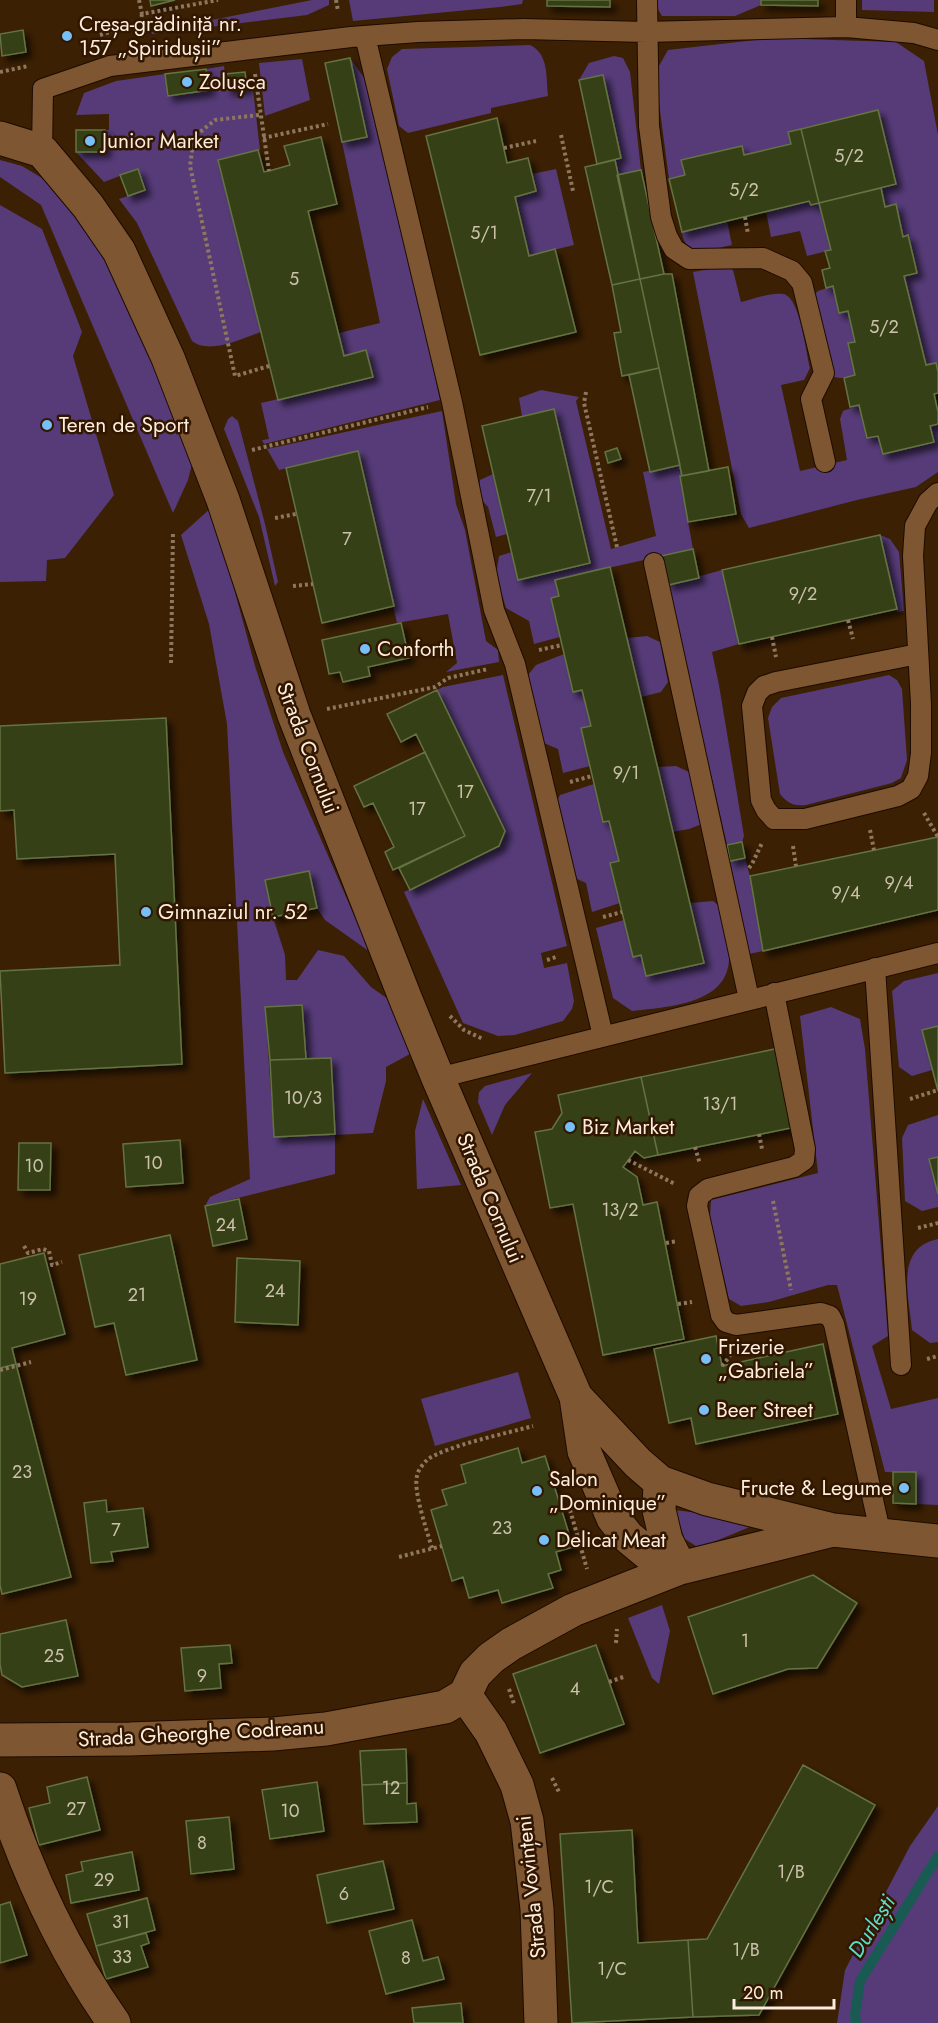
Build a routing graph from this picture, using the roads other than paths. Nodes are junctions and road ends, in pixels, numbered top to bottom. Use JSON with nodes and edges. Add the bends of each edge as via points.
{"nodes":[{"id":1,"x":647,"y":0,"type":"edge"},
{"id":2,"x":846,"y":0,"type":"edge"},
{"id":3,"x":846,"y":27,"type":"junction"},
{"id":4,"x":646,"y":32,"type":"junction"},
{"id":5,"x":364,"y":36,"type":"junction"},
{"id":6,"x":938,"y":40,"type":"edge"},
{"id":7,"x":0,"y":138,"type":"edge"},
{"id":8,"x":42,"y":151,"type":"junction"},
{"id":9,"x":825,"y":462,"type":"dead end"},
{"id":10,"x":938,"y":493,"type":"edge"},
{"id":11,"x":654,"y":563,"type":"dead end"},
{"id":12,"x":918,"y":654,"type":"junction"},
{"id":13,"x":938,"y":953,"type":"edge"},
{"id":14,"x":874,"y":968,"type":"junction"},
{"id":15,"x":774,"y":993,"type":"junction"},
{"id":16,"x":749,"y":999,"type":"junction"},
{"id":17,"x":603,"y":1036,"type":"junction"},
{"id":18,"x":451,"y":1074,"type":"junction"},
{"id":19,"x":901,"y":1365,"type":"dead end"},
{"id":20,"x":576,"y":1397,"type":"junction"},
{"id":21,"x":660,"y":1482,"type":"junction"},
{"id":22,"x":833,"y":1530,"type":"junction"},
{"id":23,"x":881,"y":1536,"type":"junction"},
{"id":24,"x":938,"y":1541,"type":"edge"},
{"id":25,"x":680,"y":1568,"type":"junction"},
{"id":26,"x":465,"y":1695,"type":"junction"},
{"id":27,"x":0,"y":1740,"type":"edge"},
{"id":28,"x":0,"y":1789,"type":"edge"},
{"id":29,"x":114,"y":2023,"type":"edge"},
{"id":30,"x":541,"y":2023,"type":"edge"}],
"edges":[{"from":1,"to":4,"type":"lane"},
{"from":2,"to":3,"type":"lane"},
{"from":3,"to":4,"type":"lane"},
{"from":3,"to":6,"type":"lane","via":[[914,33]]},
{"from":4,"to":5,"type":"lane","via":[[523,29]]},
{"from":4,"to":9,"type":"lane","via":[[649,126],[667,236],[674,249],[689,259],[763,258],[792,271],[802,283],[824,373],[811,399]]},
{"from":5,"to":8,"type":"lane","via":[[110,66],[43,89]]},
{"from":5,"to":17,"type":"lane","via":[[452,402],[494,610],[515,664]]},
{"from":7,"to":8,"type":"street"},
{"from":8,"to":18,"type":"street","name":"Strada Cornului","via":[[119,251],[168,358],[223,500],[294,715]]},
{"from":10,"to":12,"type":"lane","via":[[928,502],[915,526]]},
{"from":11,"to":16,"type":"lane"},
{"from":12,"to":12,"type":"lane","via":[[764,686],[752,706],[753,728],[761,800],[774,819],[805,819],[898,796],[910,789],[918,776],[921,753]]},
{"from":13,"to":14,"type":"lane"},
{"from":14,"to":15,"type":"lane"},
{"from":14,"to":19,"type":"lane"},
{"from":15,"to":16,"type":"lane"},
{"from":15,"to":23,"type":"lane","via":[[804,1160],[795,1167],[708,1190],[699,1196],[703,1235],[721,1315],[726,1322],[736,1325],[821,1313],[830,1316]]},
{"from":16,"to":17,"type":"lane"},
{"from":17,"to":18,"type":"lane"},
{"from":18,"to":20,"type":"street","name":"Strada Cornului"},
{"from":20,"to":21,"type":"street"},
{"from":20,"to":25,"type":"street","via":[[584,1451],[613,1518],[651,1556]]},
{"from":21,"to":22,"type":"street","via":[[707,1499]]},
{"from":21,"to":25,"type":"street","via":[[658,1510],[666,1540]]},
{"from":22,"to":23,"type":"street"},
{"from":22,"to":25,"type":"street"},
{"from":23,"to":24,"type":"street"},
{"from":25,"to":26,"type":"street","via":[[573,1611],[511,1644],[475,1674]]},
{"from":26,"to":27,"type":"street","name":"Strada Gheorghe Codreanu","via":[[445,1707],[326,1729],[130,1739]]},
{"from":26,"to":30,"type":"street","name":"Strada Vovințeni","via":[[491,1732],[517,1785],[527,1821],[537,1909]]},
{"from":28,"to":29,"type":"street","via":[[46,1905],[90,1988]]}]}
